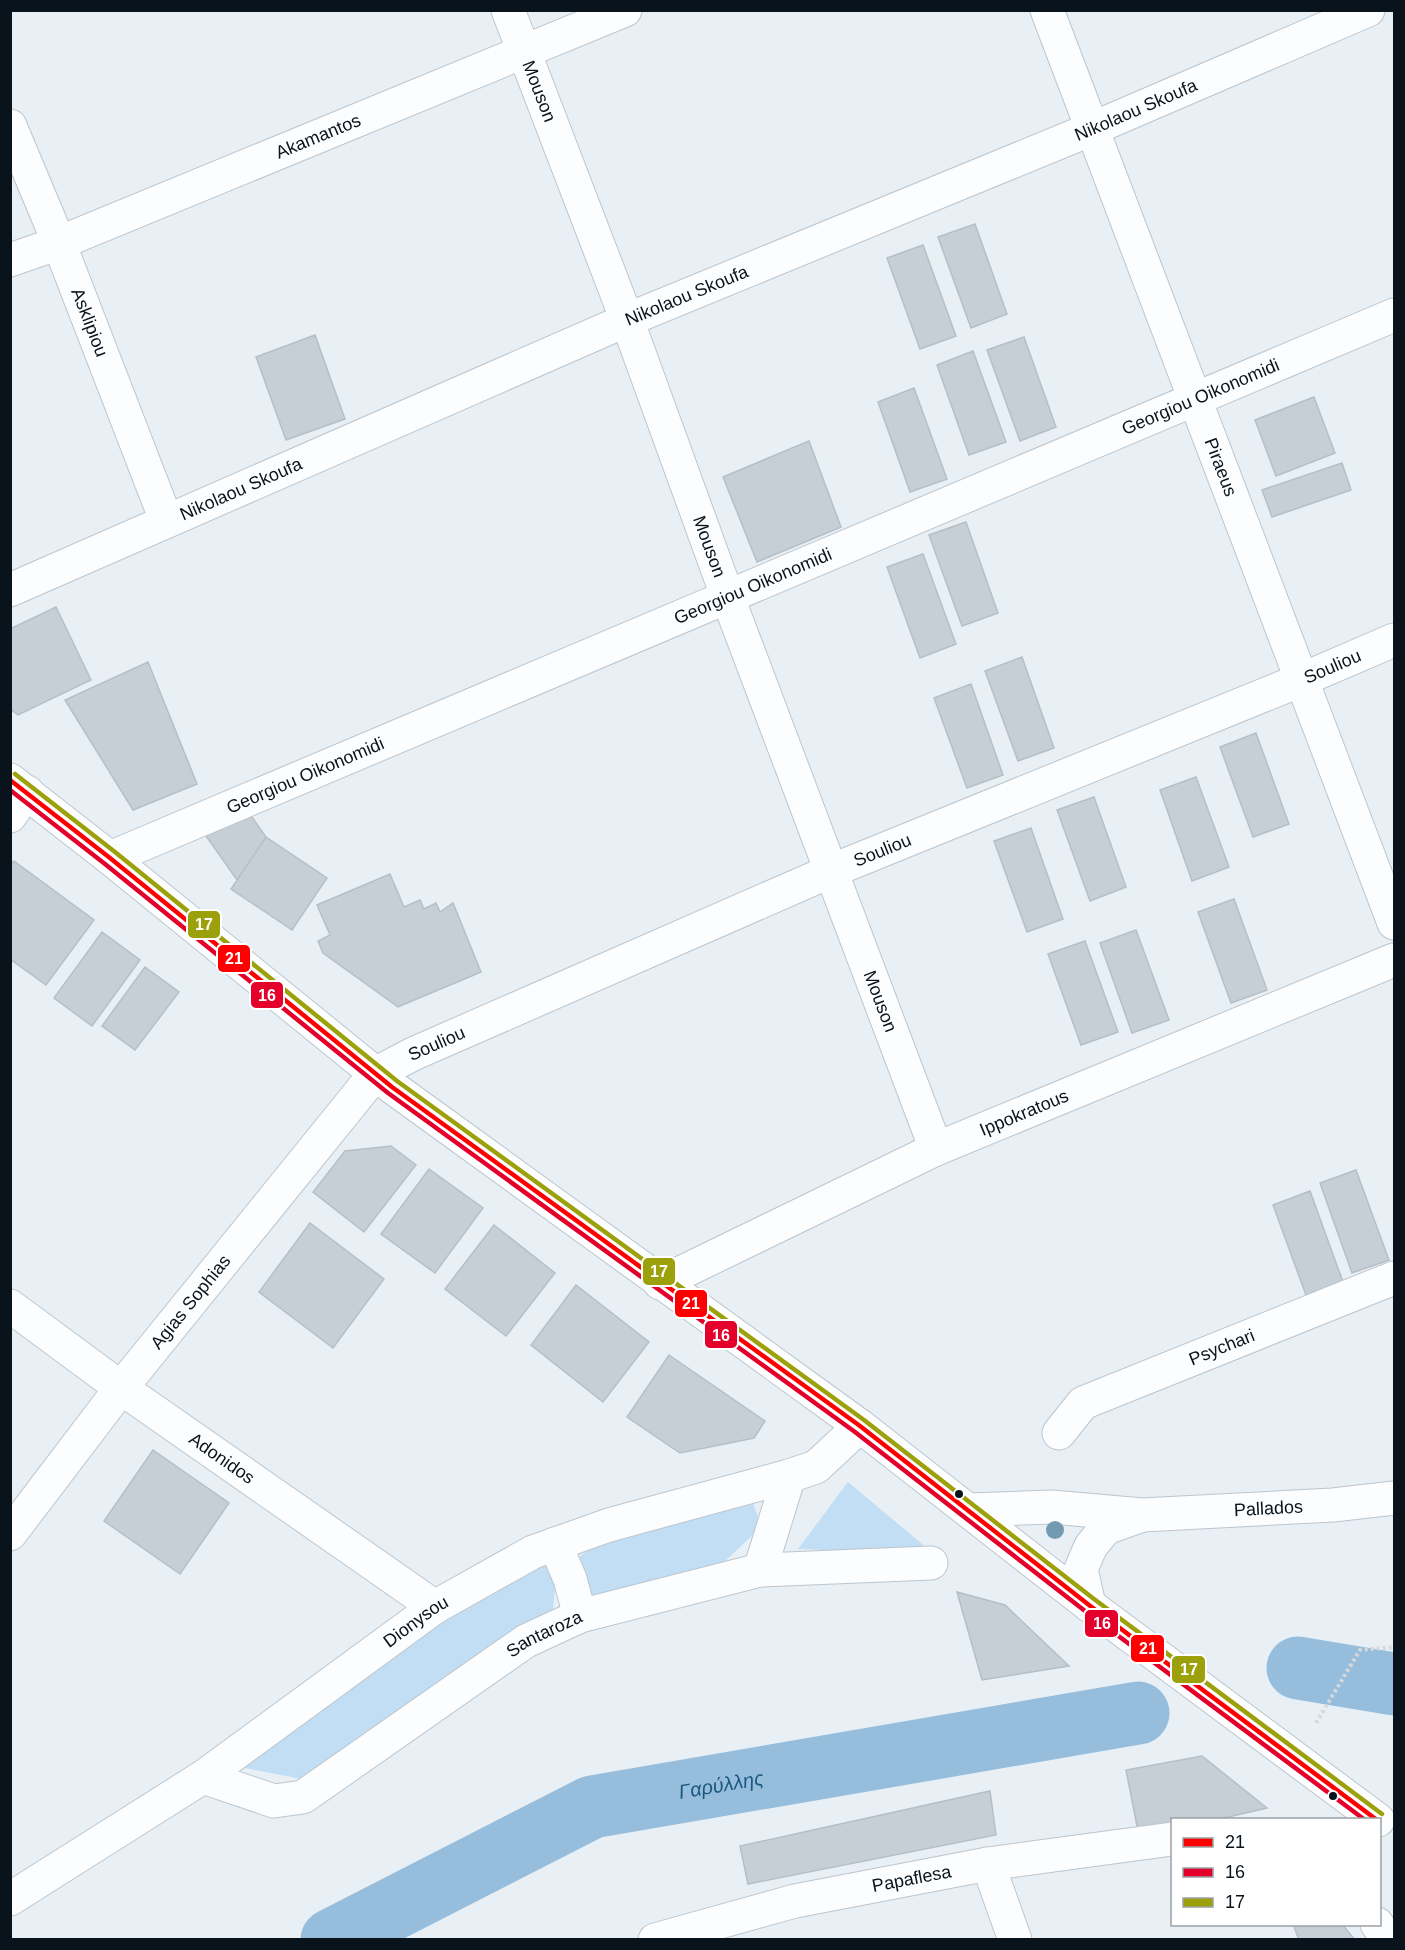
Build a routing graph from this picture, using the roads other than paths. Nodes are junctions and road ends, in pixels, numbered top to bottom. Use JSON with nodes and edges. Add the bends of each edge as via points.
{"nodes":[{"id":1,"x":508,"y":10,"type":"edge"},
{"id":2,"x":625,"y":10,"type":"edge"},
{"id":3,"x":1047,"y":10,"type":"edge"},
{"id":4,"x":1368,"y":10,"type":"edge"},
{"id":5,"x":524,"y":52,"type":"junction"},
{"id":6,"x":10,"y":126,"type":"edge"},
{"id":7,"x":1094,"y":128,"type":"junction"},
{"id":8,"x":59,"y":243,"type":"junction"},
{"id":9,"x":10,"y":260,"type":"edge"},
{"id":10,"x":1395,"y":315,"type":"edge"},
{"id":11,"x":627,"y":320,"type":"junction"},
{"id":12,"x":1196,"y":398,"type":"junction"},
{"id":13,"x":166,"y":520,"type":"junction"},
{"id":14,"x":10,"y":590,"type":"edge"},
{"id":15,"x":728,"y":598,"type":"junction"},
{"id":16,"x":1395,"y":640,"type":"edge"},
{"id":17,"x":1301,"y":680,"type":"junction"},
{"id":18,"x":16,"y":796,"type":"edge"},
{"id":19,"x":110,"y":858,"type":"junction"},
{"id":20,"x":831,"y":871,"type":"junction"},
{"id":21,"x":1395,"y":923,"type":"edge"},
{"id":22,"x":1395,"y":960,"type":"edge"},
{"id":23,"x":375,"y":1074,"type":"junction"},
{"id":24,"x":936,"y":1149,"type":"junction"},
{"id":25,"x":1395,"y":1278,"type":"edge"},
{"id":26,"x":660,"y":1283,"type":"junction"},
{"id":27,"x":10,"y":1306,"type":"edge"},
{"id":28,"x":121,"y":1389,"type":"junction"},
{"id":29,"x":860,"y":1426,"type":"junction"},
{"id":30,"x":1059,"y":1433,"type":"dead end"},
{"id":31,"x":789,"y":1476,"type":"junction"},
{"id":32,"x":1395,"y":1498,"type":"edge"},
{"id":33,"x":969,"y":1509,"type":"junction"},
{"id":34,"x":1142,"y":1515,"type":"junction"},
{"id":35,"x":10,"y":1534,"type":"edge"},
{"id":36,"x":555,"y":1544,"type":"junction"},
{"id":37,"x":931,"y":1563,"type":"dead end"},
{"id":38,"x":760,"y":1570,"type":"junction"},
{"id":39,"x":1089,"y":1605,"type":"junction"},
{"id":40,"x":435,"y":1607,"type":"junction"},
{"id":41,"x":580,"y":1616,"type":"junction"},
{"id":42,"x":202,"y":1777,"type":"junction"},
{"id":43,"x":1376,"y":1818,"type":"edge"},
{"id":44,"x":1381,"y":1822,"type":"edge"},
{"id":45,"x":1395,"y":1832,"type":"edge"},
{"id":46,"x":1171,"y":1839,"type":"edge"},
{"id":47,"x":988,"y":1864,"type":"junction"},
{"id":48,"x":10,"y":1899,"type":"edge"},
{"id":49,"x":1378,"y":1926,"type":"edge"},
{"id":50,"x":655,"y":1940,"type":"edge"},
{"id":51,"x":1015,"y":1940,"type":"edge"},
{"id":52,"x":1388,"y":1940,"type":"edge"}],
"edges":[{"from":1,"to":5,"type":"street","name":"Mouson"},
{"from":2,"to":5,"type":"street","name":"Akamantos"},
{"from":3,"to":7,"type":"street","name":"Piraeus"},
{"from":4,"to":7,"type":"street","name":"Nikolaou Skoufa"},
{"from":5,"to":8,"type":"street","name":"Akamantos"},
{"from":5,"to":11,"type":"street","name":"Mouson"},
{"from":6,"to":8,"type":"street","name":"Asklipiou"},
{"from":7,"to":11,"type":"street","name":"Nikolaou Skoufa"},
{"from":7,"to":12,"type":"street","name":"Piraeus"},
{"from":8,"to":9,"type":"street","name":"Akamantos"},
{"from":8,"to":13,"type":"street","name":"Asklipiou"},
{"from":10,"to":12,"type":"street","name":"Georgiou Oikonomidi"},
{"from":11,"to":13,"type":"street","name":"Nikolaou Skoufa"},
{"from":11,"to":15,"type":"street","name":"Mouson"},
{"from":12,"to":15,"type":"street","name":"Georgiou Oikonomidi"},
{"from":12,"to":17,"type":"street","name":"Piraeus"},
{"from":13,"to":14,"type":"street","name":"Nikolaou Skoufa"},
{"from":15,"to":19,"type":"street","name":"Georgiou Oikonomidi"},
{"from":15,"to":20,"type":"street","name":"Mouson"},
{"from":16,"to":17,"type":"street","name":"Souliou"},
{"from":17,"to":20,"type":"street","name":"Souliou"},
{"from":17,"to":21,"type":"street","name":"Piraeus"},
{"from":18,"to":19,"type":"street"},
{"from":19,"to":23,"type":"street"},
{"from":20,"to":23,"type":"street","name":"Souliou"},
{"from":20,"to":24,"type":"street","name":"Mouson"},
{"from":22,"to":24,"type":"street","name":"Ippokratous"},
{"from":23,"to":26,"type":"street"},
{"from":23,"to":28,"type":"street","name":"Agias Sophias"},
{"from":24,"to":26,"type":"street","name":"Ippokratous"},
{"from":25,"to":30,"type":"street","name":"Psychari","via":[[1083,1403]]},
{"from":26,"to":29,"type":"street"},
{"from":27,"to":28,"type":"street","name":"Adonidos"},
{"from":28,"to":35,"type":"street","name":"Agias Sophias"},
{"from":28,"to":40,"type":"street","name":"Adonidos"},
{"from":29,"to":31,"type":"street","name":"Dionysou","via":[[816,1467]]},
{"from":29,"to":33,"type":"street"},
{"from":31,"to":36,"type":"street","name":"Dionysou","via":[[609,1525]]},
{"from":31,"to":38,"type":"street"},
{"from":32,"to":34,"type":"street","name":"Pallados"},
{"from":33,"to":34,"type":"street","name":"Pallados","via":[[1052,1507]]},
{"from":33,"to":39,"type":"street"},
{"from":34,"to":39,"type":"street","name":"Pallados","via":[[1106,1528],[1091,1546],[1081,1569]]},
{"from":36,"to":40,"type":"street","name":"Dionysou","via":[[533,1552]]},
{"from":36,"to":41,"type":"street"},
{"from":37,"to":38,"type":"street","name":"Santaroza"},
{"from":38,"to":41,"type":"street","name":"Santaroza"},
{"from":39,"to":43,"type":"street"},
{"from":40,"to":42,"type":"street","name":"Dionysou"},
{"from":41,"to":42,"type":"street","name":"Santaroza","via":[[526,1641],[303,1797],[274,1801]]},
{"from":42,"to":48,"type":"street","name":"Dionysou"},
{"from":44,"to":45,"type":"street"},
{"from":46,"to":47,"type":"street","name":"Papaflesa"},
{"from":47,"to":50,"type":"street","name":"Papaflesa","via":[[795,1901]]},
{"from":47,"to":51,"type":"street"},
{"from":49,"to":52,"type":"street"}]}
